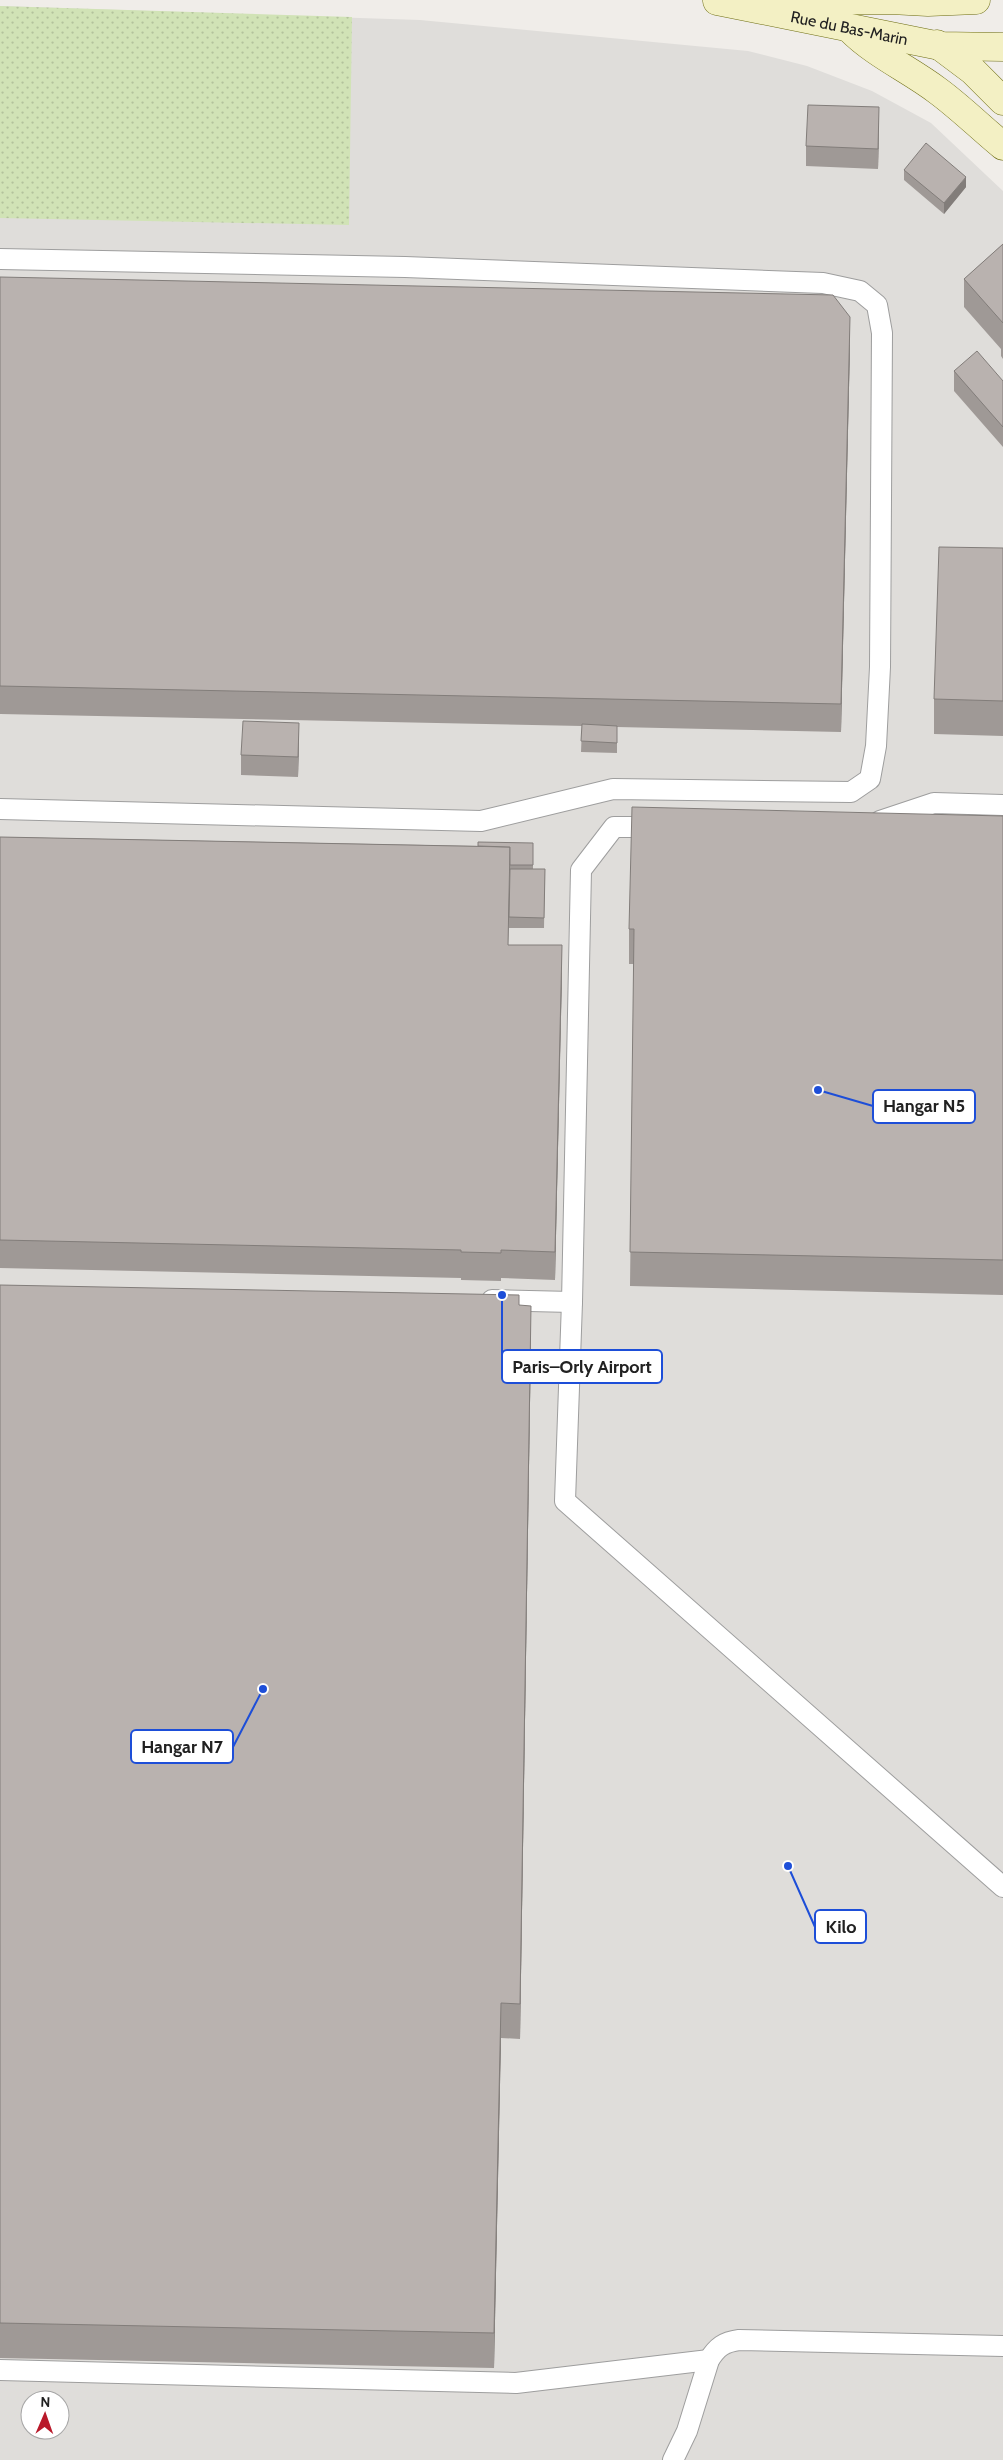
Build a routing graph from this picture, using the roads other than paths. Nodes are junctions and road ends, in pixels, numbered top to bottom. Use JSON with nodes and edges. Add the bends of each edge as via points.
{"nodes":[{"id":1,"x":976,"y":0,"type":"edge"},
{"id":2,"x":707,"y":1,"type":"edge"},
{"id":3,"x":862,"y":1,"type":"edge"},
{"id":4,"x":848,"y":28,"type":"junction"},
{"id":5,"x":940,"y":46,"type":"junction"},
{"id":6,"x":1003,"y":47,"type":"edge"},
{"id":7,"x":1003,"y":101,"type":"edge"},
{"id":8,"x":1003,"y":146,"type":"edge"},
{"id":9,"x":0,"y":259,"type":"edge"},
{"id":10,"x":1003,"y":806,"type":"edge"},
{"id":11,"x":0,"y":809,"type":"edge"},
{"id":12,"x":864,"y":824,"type":"edge"},
{"id":13,"x":682,"y":827,"type":"edge"},
{"id":14,"x":474,"y":1300,"type":"edge"},
{"id":15,"x":572,"y":1302,"type":"junction"},
{"id":16,"x":1003,"y":1886,"type":"edge"},
{"id":17,"x":1003,"y":2346,"type":"edge"},
{"id":18,"x":709,"y":2360,"type":"junction"},
{"id":19,"x":0,"y":2370,"type":"edge"},
{"id":20,"x":673,"y":2460,"type":"edge"}],
"edges":[{"from":1,"to":3,"type":"main road","name":"Rue du Bas-Marin"},
{"from":2,"to":3,"type":"main road","name":"Rue du Bas-Marin"},
{"from":2,"to":4,"type":"main road","name":"Rue du Bas-Marin"},
{"from":3,"to":5,"type":"main road"},
{"from":4,"to":5,"type":"main road","name":"Rue du Bas-Marin"},
{"from":4,"to":8,"type":"main road","via":[[886,60],[937,90]]},
{"from":5,"to":6,"type":"main road","name":"Rue du Bas-Marin"},
{"from":5,"to":7,"type":"main road","via":[[973,71]]},
{"from":9,"to":11,"type":"lane","via":[[405,267],[823,283],[860,291],[877,305],[882,341],[880,667],[876,746],[870,779],[851,792],[613,789],[481,821]]},
{"from":10,"to":12,"type":"lane","via":[[934,803],[890,819]]},
{"from":13,"to":15,"type":"lane","via":[[614,826],[581,870]]},
{"from":14,"to":15,"type":"lane"},
{"from":15,"to":16,"type":"lane","via":[[565,1500]]},
{"from":17,"to":18,"type":"lane","via":[[739,2340],[726,2342]]},
{"from":18,"to":19,"type":"lane","via":[[516,2383]]},
{"from":18,"to":20,"type":"lane","via":[[689,2424]]}]}
